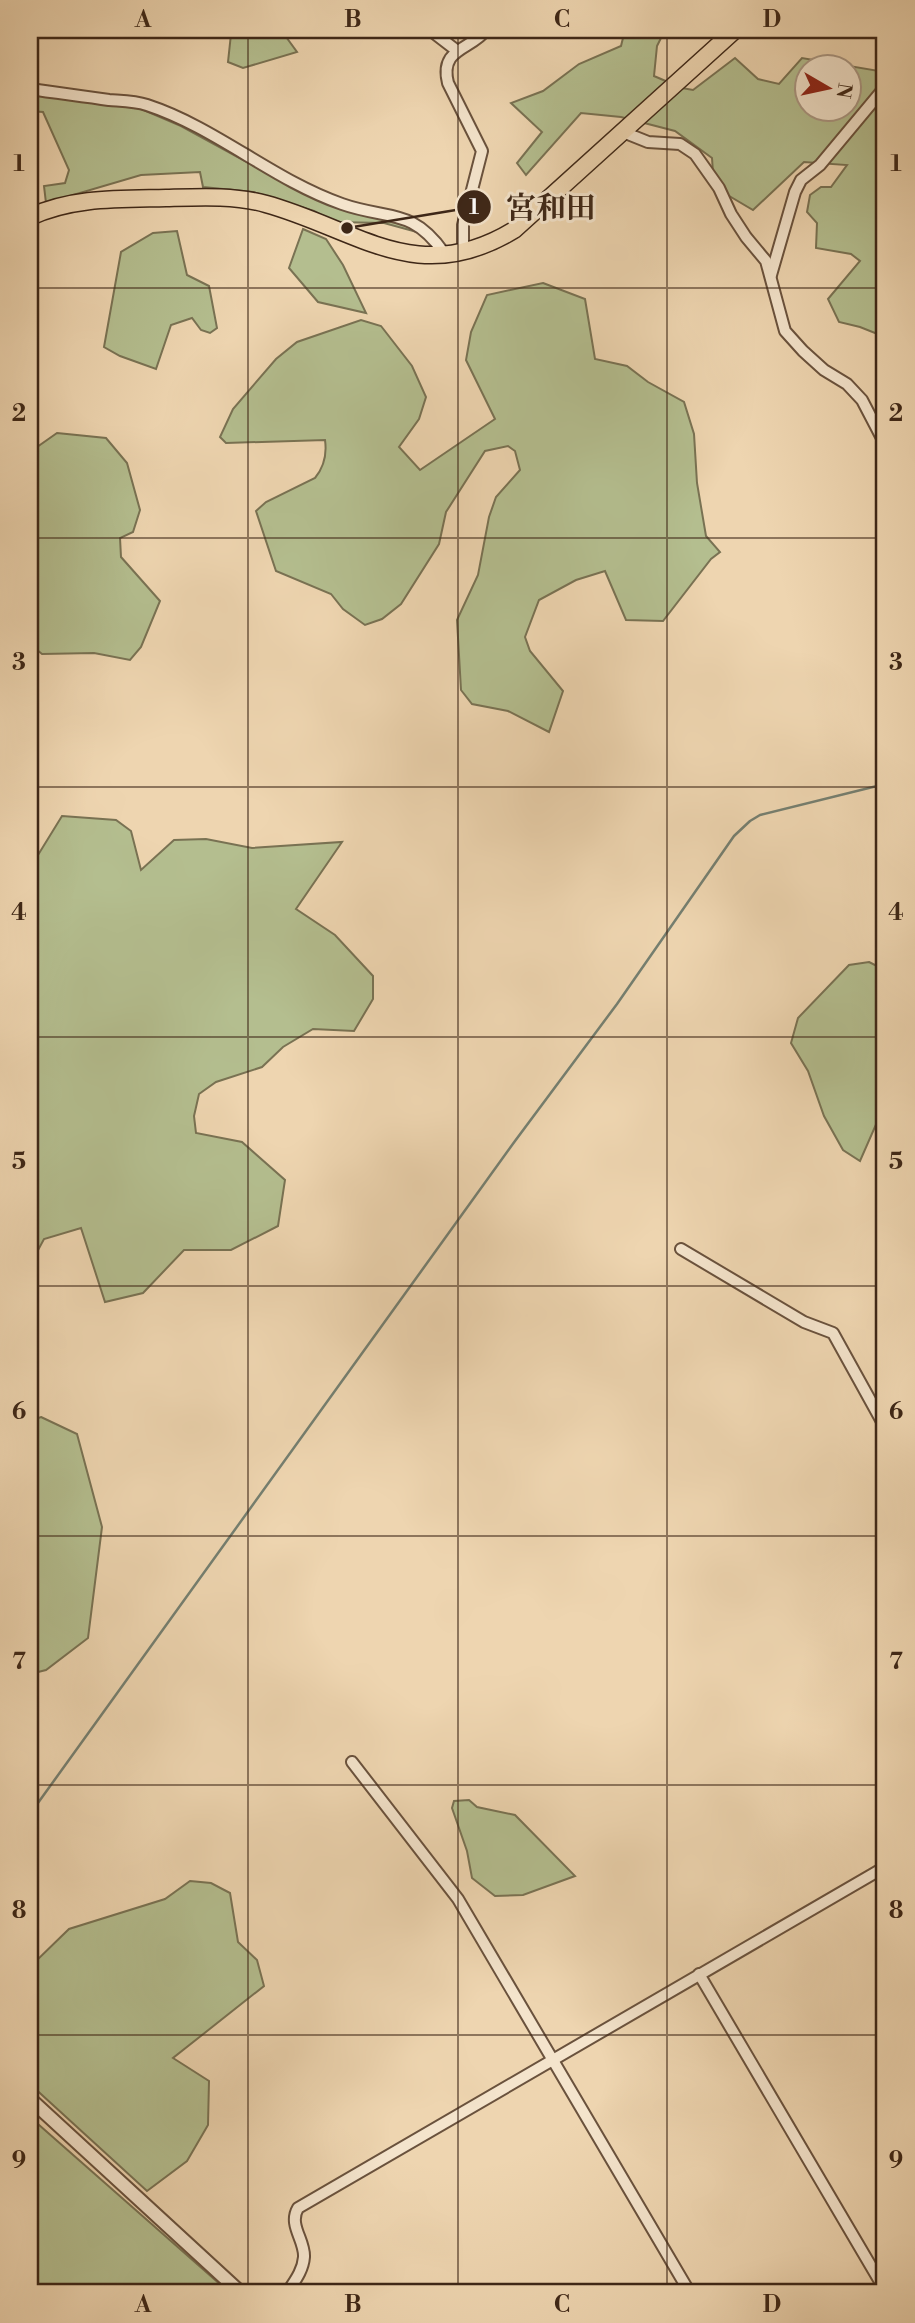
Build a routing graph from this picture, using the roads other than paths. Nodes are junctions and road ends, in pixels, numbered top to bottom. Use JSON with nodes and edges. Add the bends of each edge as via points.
{"nodes":[{"id":1,"x":430,"y":30,"type":"edge"},
{"id":2,"x":486,"y":30,"type":"edge"},
{"id":3,"x":735,"y":30,"type":"edge"},
{"id":4,"x":456,"y":50,"type":"junction"},
{"id":5,"x":885,"y":87,"type":"edge"},
{"id":6,"x":30,"y":89,"type":"edge"},
{"id":7,"x":623,"y":132,"type":"junction"},
{"id":8,"x":30,"y":217,"type":"edge"},
{"id":9,"x":463,"y":250,"type":"junction"},
{"id":10,"x":444,"y":253,"type":"junction"},
{"id":11,"x":771,"y":275,"type":"junction"},
{"id":12,"x":885,"y":444,"type":"edge"},
{"id":13,"x":681,"y":1249,"type":"dead end"},
{"id":14,"x":885,"y":1427,"type":"edge"},
{"id":15,"x":352,"y":1762,"type":"dead end"},
{"id":16,"x":885,"y":1867,"type":"edge"},
{"id":17,"x":699,"y":1974,"type":"junction"},
{"id":18,"x":554,"y":2059,"type":"junction"},
{"id":19,"x":30,"y":2099,"type":"edge"},
{"id":20,"x":885,"y":2290,"type":"edge"},
{"id":21,"x":241,"y":2293,"type":"edge"},
{"id":22,"x":287,"y":2293,"type":"edge"},
{"id":23,"x":690,"y":2293,"type":"edge"}],
"edges":[{"from":1,"to":4,"type":"street"},
{"from":2,"to":4,"type":"street"},
{"from":3,"to":7,"type":"main road"},
{"from":4,"to":9,"type":"street","via":[[447,64],[448,83],[482,151],[463,225]]},
{"from":5,"to":11,"type":"street","via":[[820,165],[801,180]]},
{"from":6,"to":10,"type":"street","via":[[143,104],[165,112],[340,204],[411,222]]},
{"from":7,"to":9,"type":"main road","via":[[514,230],[486,245]]},
{"from":7,"to":11,"type":"street","via":[[648,142],[680,144],[695,153]]},
{"from":8,"to":10,"type":"main road","via":[[52,208],[105,199],[226,197],[267,204],[393,250]]},
{"from":9,"to":10,"type":"main road"},
{"from":11,"to":12,"type":"street","via":[[785,331],[862,400]]},
{"from":13,"to":14,"type":"street","via":[[804,1322],[832,1333]]},
{"from":15,"to":18,"type":"street","via":[[458,1899]]},
{"from":16,"to":17,"type":"street"},
{"from":17,"to":18,"type":"street"},
{"from":17,"to":20,"type":"street"},
{"from":18,"to":22,"type":"street","via":[[298,2208],[295,2227],[304,2254]]},
{"from":18,"to":23,"type":"street"},
{"from":19,"to":21,"type":"street"}]}
